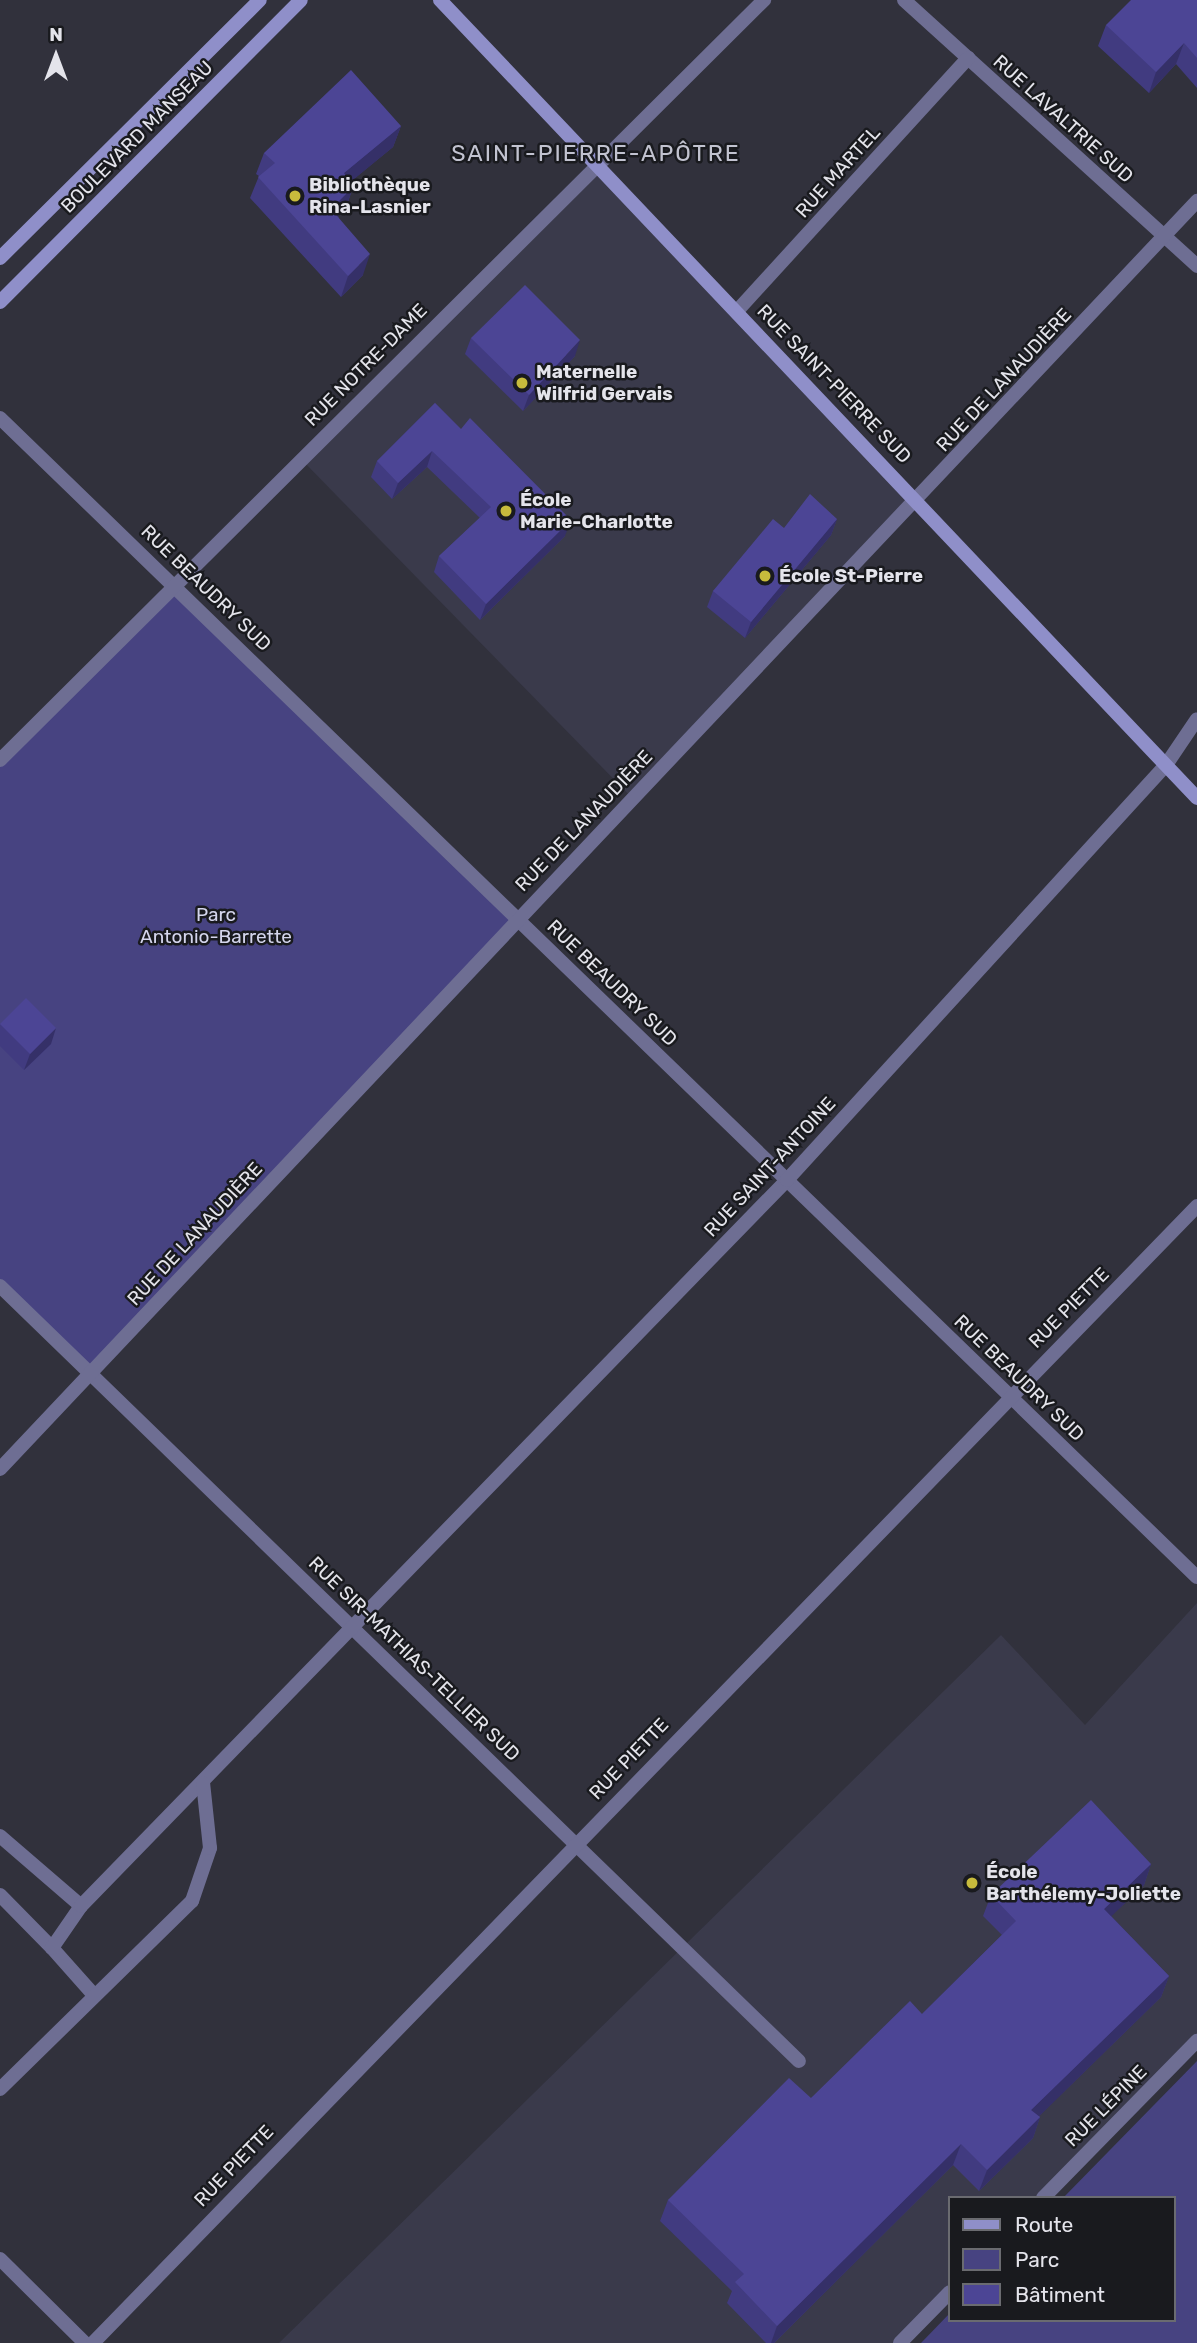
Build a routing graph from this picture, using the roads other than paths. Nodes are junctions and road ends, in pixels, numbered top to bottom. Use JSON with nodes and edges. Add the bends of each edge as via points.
{"nodes":[{"id":1,"x":260,"y":0,"type":"edge"},
{"id":2,"x":301,"y":0,"type":"edge"},
{"id":3,"x":440,"y":0,"type":"edge"},
{"id":4,"x":764,"y":0,"type":"edge"},
{"id":5,"x":904,"y":0,"type":"edge"},
{"id":6,"x":968,"y":58,"type":"junction"},
{"id":7,"x":595,"y":164,"type":"junction"},
{"id":8,"x":1197,"y":201,"type":"edge"},
{"id":9,"x":1163,"y":236,"type":"junction"},
{"id":10,"x":0,"y":258,"type":"edge"},
{"id":11,"x":1197,"y":266,"type":"edge"},
{"id":12,"x":0,"y":302,"type":"edge"},
{"id":13,"x":737,"y":311,"type":"junction"},
{"id":14,"x":0,"y":418,"type":"edge"},
{"id":15,"x":919,"y":500,"type":"junction"},
{"id":16,"x":174,"y":583,"type":"junction"},
{"id":17,"x":1197,"y":719,"type":"edge"},
{"id":18,"x":0,"y":760,"type":"edge"},
{"id":19,"x":1166,"y":765,"type":"junction"},
{"id":20,"x":1197,"y":798,"type":"edge"},
{"id":21,"x":518,"y":918,"type":"junction"},
{"id":22,"x":787,"y":1180,"type":"junction"},
{"id":23,"x":1197,"y":1206,"type":"edge"},
{"id":24,"x":0,"y":1286,"type":"edge"},
{"id":25,"x":90,"y":1374,"type":"junction"},
{"id":26,"x":1010,"y":1396,"type":"junction"},
{"id":27,"x":0,"y":1469,"type":"edge"},
{"id":28,"x":1197,"y":1577,"type":"edge"},
{"id":29,"x":355,"y":1629,"type":"junction"},
{"id":30,"x":203,"y":1783,"type":"junction"},
{"id":31,"x":0,"y":1836,"type":"edge"},
{"id":32,"x":576,"y":1842,"type":"junction"},
{"id":33,"x":0,"y":1895,"type":"edge"},
{"id":34,"x":81,"y":1906,"type":"junction"},
{"id":35,"x":52,"y":1948,"type":"junction"},
{"id":36,"x":93,"y":1994,"type":"junction"},
{"id":37,"x":1197,"y":2041,"type":"edge"},
{"id":38,"x":799,"y":2061,"type":"dead end"},
{"id":39,"x":0,"y":2089,"type":"edge"},
{"id":40,"x":1045,"y":2196,"type":"edge"},
{"id":41,"x":0,"y":2259,"type":"edge"},
{"id":42,"x":948,"y":2294,"type":"edge"},
{"id":43,"x":85,"y":2343,"type":"edge"},
{"id":44,"x":93,"y":2343,"type":"edge"},
{"id":45,"x":900,"y":2343,"type":"edge"}],
"edges":[{"from":1,"to":10,"type":"street","name":"BOULEVARD MANSEAU"},
{"from":2,"to":12,"type":"street","name":"BOULEVARD MANSEAU"},
{"from":3,"to":7,"type":"street","name":"RUE SAINT-PIERRE SUD"},
{"from":4,"to":7,"type":"street","name":"RUE NOTRE-DAME"},
{"from":5,"to":6,"type":"street","name":"RUE LAVALTRIE SUD"},
{"from":6,"to":9,"type":"street","name":"RUE LAVALTRIE SUD"},
{"from":6,"to":13,"type":"street","name":"RUE MARTEL"},
{"from":7,"to":13,"type":"street","name":"RUE SAINT-PIERRE SUD"},
{"from":7,"to":16,"type":"street","name":"RUE NOTRE-DAME"},
{"from":8,"to":9,"type":"street","name":"RUE DE LANAUDIÈRE"},
{"from":9,"to":11,"type":"street","name":"RUE LAVALTRIE SUD"},
{"from":9,"to":15,"type":"street","name":"RUE DE LANAUDIÈRE"},
{"from":13,"to":15,"type":"street","name":"RUE SAINT-PIERRE SUD"},
{"from":14,"to":16,"type":"street","name":"RUE BEAUDRY SUD"},
{"from":15,"to":19,"type":"street","name":"RUE SAINT-PIERRE SUD"},
{"from":15,"to":21,"type":"street","name":"RUE DE LANAUDIÈRE"},
{"from":16,"to":18,"type":"street","name":"RUE NOTRE-DAME"},
{"from":16,"to":21,"type":"street","name":"RUE BEAUDRY SUD"},
{"from":17,"to":19,"type":"street","name":"RUE SAINT-ANTOINE"},
{"from":19,"to":20,"type":"street","name":"RUE SAINT-PIERRE SUD"},
{"from":19,"to":22,"type":"street","name":"RUE SAINT-ANTOINE"},
{"from":21,"to":22,"type":"street","name":"RUE BEAUDRY SUD"},
{"from":21,"to":25,"type":"street","name":"RUE DE LANAUDIÈRE"},
{"from":22,"to":26,"type":"street","name":"RUE BEAUDRY SUD"},
{"from":22,"to":29,"type":"street","name":"RUE SAINT-ANTOINE"},
{"from":23,"to":26,"type":"street","name":"RUE PIETTE"},
{"from":24,"to":25,"type":"street","name":"RUE SIR-MATHIAS-TELLIER SUD"},
{"from":25,"to":27,"type":"street","name":"RUE DE LANAUDIÈRE"},
{"from":25,"to":29,"type":"street","name":"RUE SIR-MATHIAS-TELLIER SUD"},
{"from":26,"to":28,"type":"street","name":"RUE BEAUDRY SUD"},
{"from":26,"to":32,"type":"street","name":"RUE PIETTE"},
{"from":29,"to":30,"type":"street","name":"RUE SAINT-ANTOINE"},
{"from":29,"to":32,"type":"street","name":"RUE SIR-MATHIAS-TELLIER SUD"},
{"from":30,"to":34,"type":"street","name":"RUE SAINT-ANTOINE"},
{"from":30,"to":36,"type":"street","via":[[210,1822],[205,1878],[192,1901]]},
{"from":31,"to":34,"type":"street"},
{"from":32,"to":38,"type":"street","name":"RUE SIR-MATHIAS-TELLIER SUD"},
{"from":32,"to":44,"type":"street","name":"RUE PIETTE"},
{"from":33,"to":35,"type":"street"},
{"from":34,"to":35,"type":"street","name":"RUE SAINT-ANTOINE"},
{"from":35,"to":36,"type":"street"},
{"from":36,"to":39,"type":"street"},
{"from":37,"to":40,"type":"street","name":"RUE LÉPINE"},
{"from":41,"to":43,"type":"street"},
{"from":42,"to":45,"type":"street"}]}
